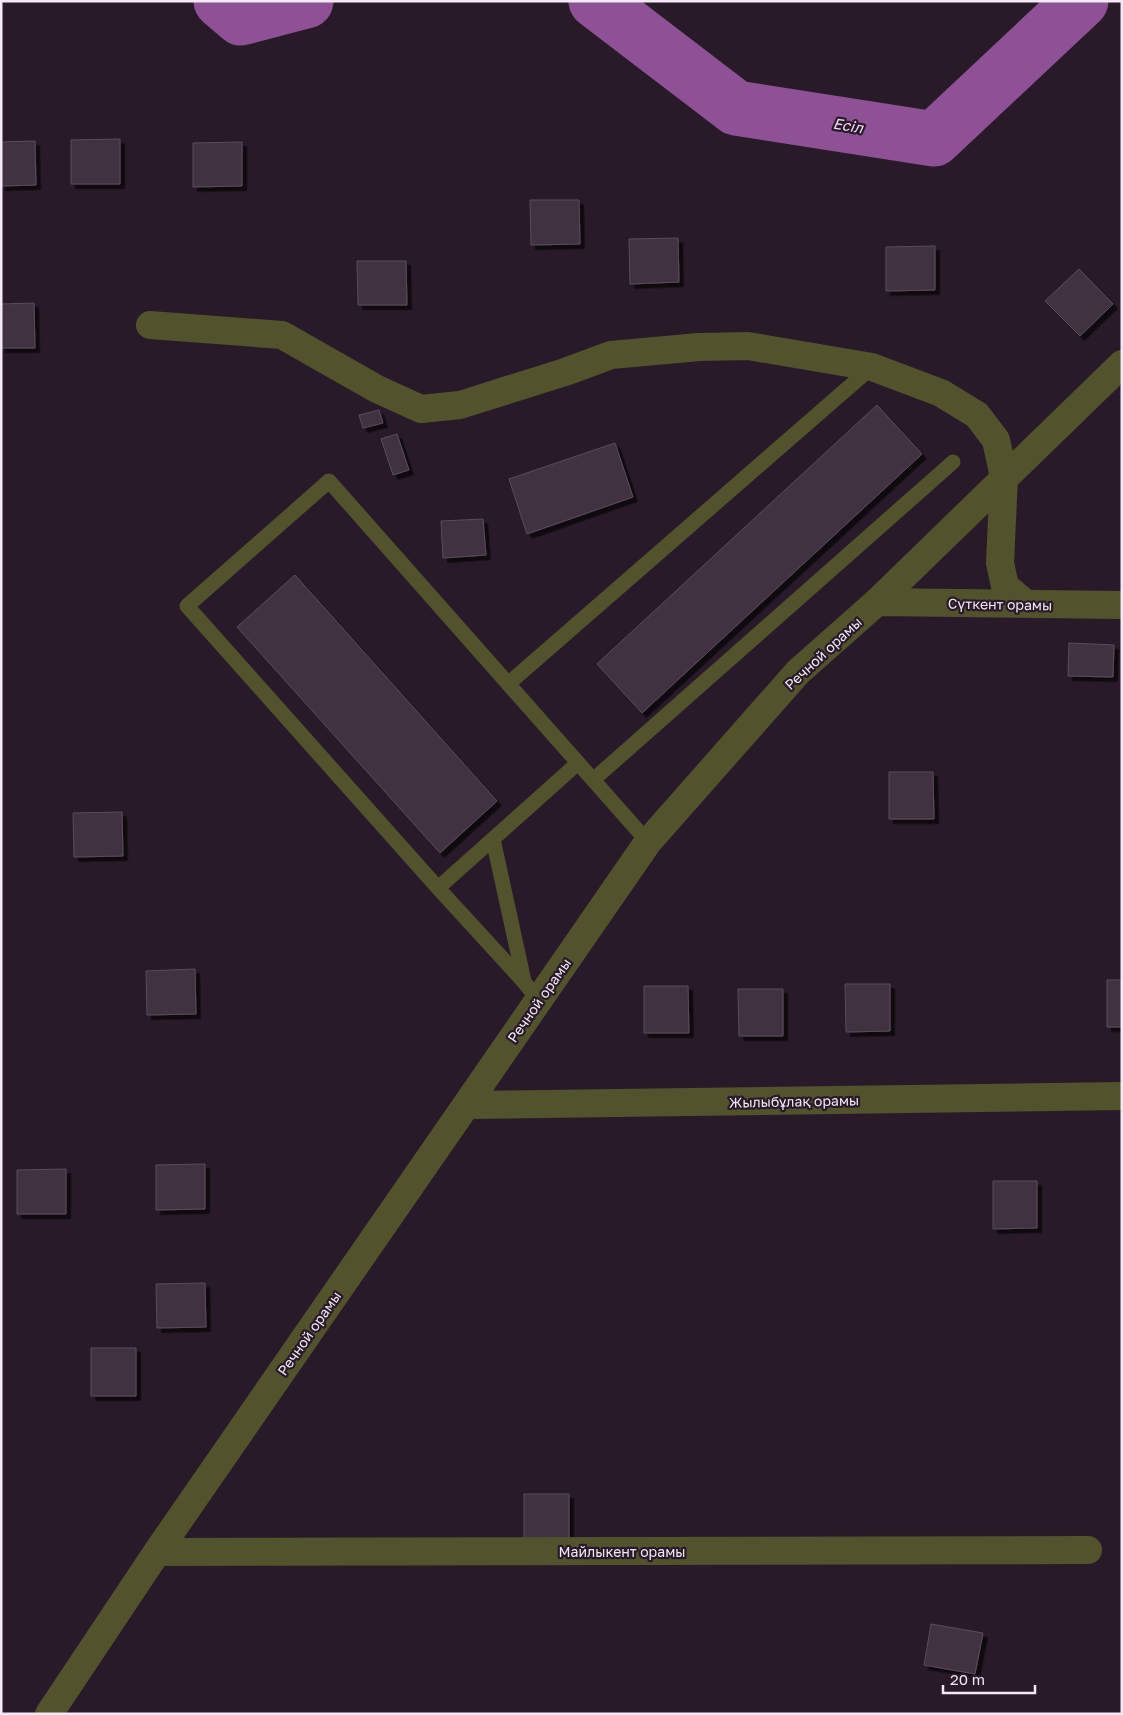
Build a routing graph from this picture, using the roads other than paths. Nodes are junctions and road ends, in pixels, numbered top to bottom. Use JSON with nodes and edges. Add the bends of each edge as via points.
{"nodes":[{"id":1,"x":150,"y":325,"type":"dead end"},
{"id":2,"x":1122,"y":364,"type":"edge"},
{"id":3,"x":872,"y":367,"type":"junction"},
{"id":4,"x":953,"y":462,"type":"dead end"},
{"id":5,"x":1004,"y":477,"type":"junction"},
{"id":6,"x":878,"y":602,"type":"junction"},
{"id":7,"x":1026,"y":604,"type":"junction"},
{"id":8,"x":1122,"y":605,"type":"edge"},
{"id":9,"x":508,"y":684,"type":"junction"},
{"id":10,"x":578,"y":763,"type":"junction"},
{"id":11,"x":593,"y":780,"type":"junction"},
{"id":12,"x":493,"y":838,"type":"junction"},
{"id":13,"x":648,"y":842,"type":"junction"},
{"id":14,"x":438,"y":888,"type":"junction"},
{"id":15,"x":531,"y":991,"type":"junction"},
{"id":16,"x":1122,"y":1096,"type":"edge"},
{"id":17,"x":467,"y":1105,"type":"junction"},
{"id":18,"x":1088,"y":1550,"type":"dead end"},
{"id":19,"x":157,"y":1552,"type":"junction"},
{"id":20,"x":49,"y":1714,"type":"edge"}],
"edges":[{"from":1,"to":3,"type":"street","via":[[282,335],[377,389],[421,409],[460,405],[611,355],[748,346]]},
{"from":2,"to":5,"type":"street","name":"Речной орамы"},
{"from":3,"to":5,"type":"street","via":[[941,392],[977,416],[996,440]]},
{"from":3,"to":9,"type":"lane"},
{"from":4,"to":11,"type":"lane"},
{"from":5,"to":6,"type":"street","name":"Речной орамы"},
{"from":5,"to":7,"type":"street","via":[[1000,563],[1005,586]]},
{"from":6,"to":7,"type":"street","name":"Сүткент орамы"},
{"from":6,"to":13,"type":"street","name":"Речной орамы","via":[[798,672]]},
{"from":7,"to":8,"type":"street","name":"Сүткент орамы"},
{"from":9,"to":10,"type":"lane"},
{"from":9,"to":14,"type":"lane","via":[[328,481],[187,606]]},
{"from":10,"to":11,"type":"lane"},
{"from":10,"to":12,"type":"lane"},
{"from":11,"to":13,"type":"lane"},
{"from":12,"to":14,"type":"lane"},
{"from":12,"to":15,"type":"lane"},
{"from":13,"to":15,"type":"street","name":"Речной орамы"},
{"from":14,"to":15,"type":"lane"},
{"from":15,"to":17,"type":"street","name":"Речной орамы"},
{"from":16,"to":17,"type":"street","name":"Жылыбұлақ орамы"},
{"from":17,"to":19,"type":"street","name":"Речной орамы"},
{"from":18,"to":19,"type":"street","name":"Майлыкент орамы"},
{"from":19,"to":20,"type":"street","name":"Речной орамы"}]}
